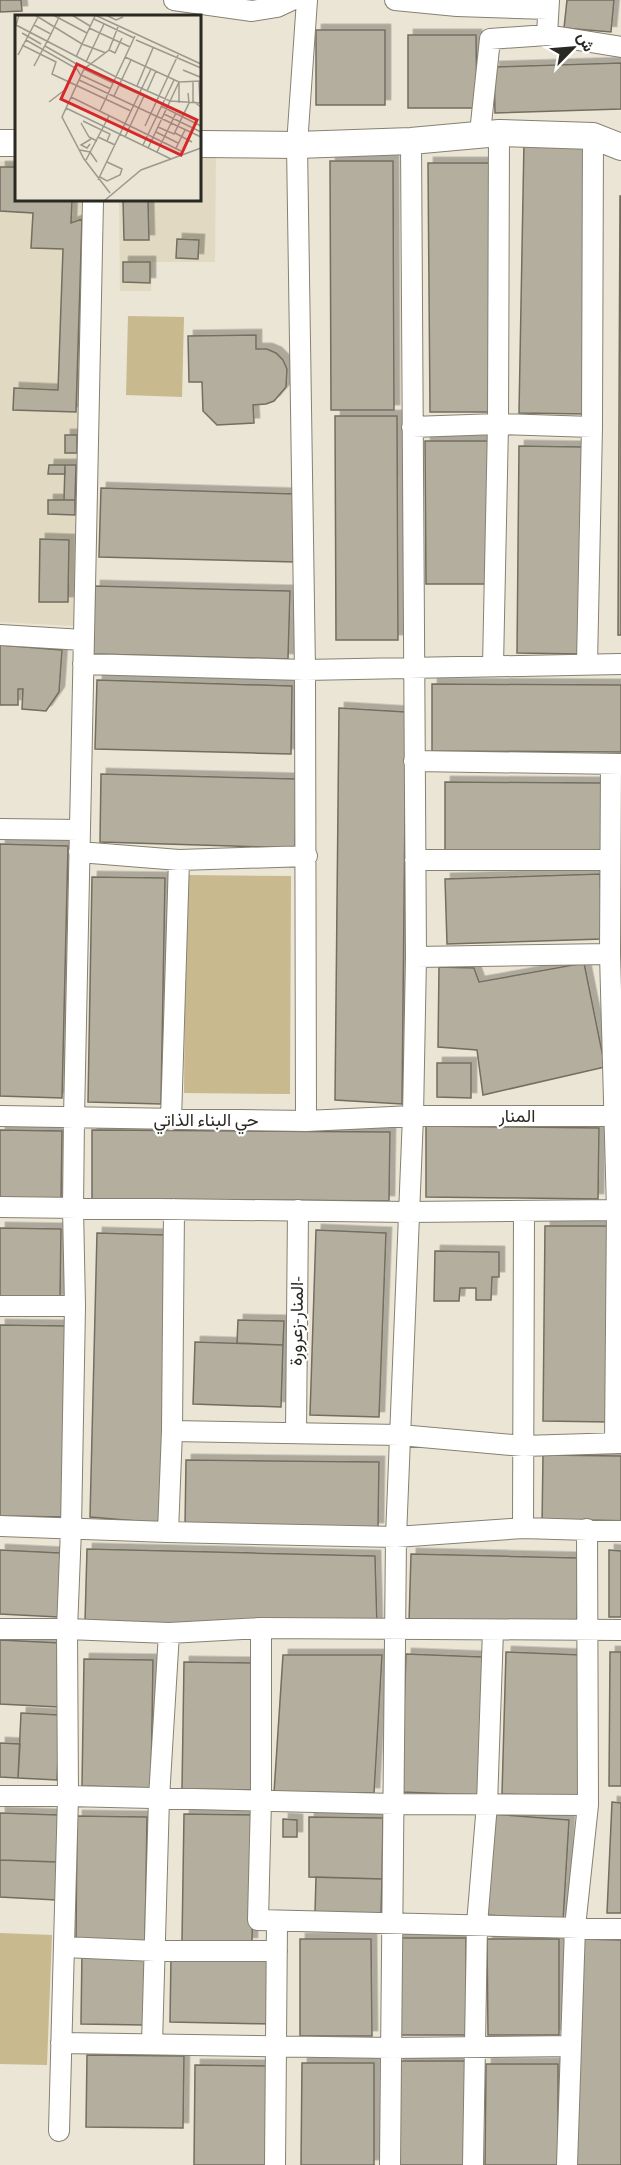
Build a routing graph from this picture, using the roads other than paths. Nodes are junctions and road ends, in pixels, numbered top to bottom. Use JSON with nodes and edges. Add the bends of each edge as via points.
{"nodes":[{"id":1,"x":174,"y":0,"type":"edge"},
{"id":2,"x":292,"y":0,"type":"edge"},
{"id":3,"x":307,"y":0,"type":"edge"},
{"id":4,"x":394,"y":0,"type":"edge"},
{"id":5,"x":549,"y":4,"type":"edge"},
{"id":6,"x":547,"y":35,"type":"junction"},
{"id":7,"x":621,"y":47,"type":"edge"},
{"id":8,"x":490,"y":133,"type":"junction"},
{"id":9,"x":593,"y":136,"type":"junction"},
{"id":10,"x":411,"y":141,"type":"junction"},
{"id":11,"x":15,"y":143,"type":"edge"},
{"id":12,"x":0,"y":144,"type":"edge"},
{"id":13,"x":201,"y":144,"type":"edge"},
{"id":14,"x":297,"y":145,"type":"junction"},
{"id":15,"x":621,"y":147,"type":"edge"},
{"id":16,"x":93,"y":201,"type":"edge"},
{"id":17,"x":498,"y":424,"type":"junction"},
{"id":18,"x":412,"y":427,"type":"junction"},
{"id":19,"x":592,"y":427,"type":"junction"},
{"id":20,"x":0,"y":635,"type":"edge"},
{"id":21,"x":83,"y":640,"type":"junction"},
{"id":22,"x":83,"y":664,"type":"junction"},
{"id":23,"x":587,"y":664,"type":"junction"},
{"id":24,"x":621,"y":664,"type":"edge"},
{"id":25,"x":493,"y":666,"type":"junction"},
{"id":26,"x":414,"y":669,"type":"junction"},
{"id":27,"x":305,"y":670,"type":"junction"},
{"id":28,"x":414,"y":761,"type":"junction"},
{"id":29,"x":616,"y":764,"type":"edge"},
{"id":30,"x":0,"y":829,"type":"edge"},
{"id":31,"x":79,"y":830,"type":"junction"},
{"id":32,"x":79,"y":852,"type":"junction"},
{"id":33,"x":307,"y":856,"type":"junction"},
{"id":34,"x":179,"y":860,"type":"junction"},
{"id":35,"x":415,"y":860,"type":"junction"},
{"id":36,"x":610,"y":860,"type":"junction"},
{"id":37,"x":610,"y":954,"type":"junction"},
{"id":38,"x":416,"y":957,"type":"junction"},
{"id":39,"x":0,"y":1116,"type":"edge"},
{"id":40,"x":413,"y":1116,"type":"junction"},
{"id":41,"x":618,"y":1116,"type":"edge"},
{"id":42,"x":74,"y":1118,"type":"junction"},
{"id":43,"x":171,"y":1120,"type":"junction"},
{"id":44,"x":306,"y":1121,"type":"junction"},
{"id":45,"x":0,"y":1207,"type":"edge"},
{"id":46,"x":73,"y":1208,"type":"junction"},
{"id":47,"x":174,"y":1209,"type":"junction"},
{"id":48,"x":298,"y":1210,"type":"junction"},
{"id":49,"x":617,"y":1210,"type":"junction"},
{"id":50,"x":408,"y":1212,"type":"junction"},
{"id":51,"x":524,"y":1212,"type":"junction"},
{"id":52,"x":75,"y":1305,"type":"junction"},
{"id":53,"x":0,"y":1306,"type":"edge"},
{"id":54,"x":172,"y":1431,"type":"junction"},
{"id":55,"x":296,"y":1433,"type":"junction"},
{"id":56,"x":400,"y":1435,"type":"junction"},
{"id":57,"x":618,"y":1443,"type":"edge"},
{"id":58,"x":523,"y":1446,"type":"junction"},
{"id":59,"x":0,"y":1526,"type":"edge"},
{"id":60,"x":523,"y":1528,"type":"junction"},
{"id":61,"x":71,"y":1529,"type":"junction"},
{"id":62,"x":587,"y":1529,"type":"junction"},
{"id":63,"x":621,"y":1530,"type":"edge"},
{"id":64,"x":168,"y":1532,"type":"junction"},
{"id":65,"x":396,"y":1537,"type":"junction"},
{"id":66,"x":261,"y":1628,"type":"junction"},
{"id":67,"x":0,"y":1629,"type":"edge"},
{"id":68,"x":67,"y":1629,"type":"junction"},
{"id":69,"x":395,"y":1629,"type":"junction"},
{"id":70,"x":493,"y":1630,"type":"junction"},
{"id":71,"x":621,"y":1630,"type":"edge"},
{"id":72,"x":586,"y":1631,"type":"junction"},
{"id":73,"x":169,"y":1633,"type":"junction"},
{"id":74,"x":0,"y":1796,"type":"edge"},
{"id":75,"x":68,"y":1796,"type":"junction"},
{"id":76,"x":159,"y":1798,"type":"junction"},
{"id":77,"x":261,"y":1800,"type":"junction"},
{"id":78,"x":394,"y":1804,"type":"junction"},
{"id":79,"x":487,"y":1804,"type":"junction"},
{"id":80,"x":588,"y":1805,"type":"junction"},
{"id":81,"x":277,"y":1921,"type":"junction"},
{"id":82,"x":393,"y":1923,"type":"junction"},
{"id":83,"x":477,"y":1924,"type":"junction"},
{"id":84,"x":574,"y":1926,"type":"junction"},
{"id":85,"x":621,"y":1929,"type":"edge"},
{"id":86,"x":64,"y":1947,"type":"junction"},
{"id":87,"x":155,"y":1951,"type":"junction"},
{"id":88,"x":277,"y":1951,"type":"junction"},
{"id":89,"x":61,"y":2043,"type":"junction"},
{"id":90,"x":152,"y":2044,"type":"junction"},
{"id":91,"x":277,"y":2046,"type":"junction"},
{"id":92,"x":570,"y":2046,"type":"junction"},
{"id":93,"x":475,"y":2047,"type":"junction"},
{"id":94,"x":392,"y":2048,"type":"junction"},
{"id":95,"x":59,"y":2131,"type":"dead end"},
{"id":96,"x":275,"y":2165,"type":"edge"},
{"id":97,"x":390,"y":2165,"type":"edge"},
{"id":98,"x":473,"y":2165,"type":"edge"},
{"id":99,"x":567,"y":2165,"type":"edge"}],
"edges":[{"from":1,"to":2,"type":"street","via":[[252,11]]},
{"from":3,"to":14,"type":"street"},
{"from":4,"to":5,"type":"street","via":[[458,6]]},
{"from":5,"to":6,"type":"street"},
{"from":6,"to":7,"type":"street"},
{"from":6,"to":8,"type":"street","via":[[490,39]]},
{"from":8,"to":9,"type":"street"},
{"from":8,"to":10,"type":"street"},
{"from":8,"to":17,"type":"street"},
{"from":9,"to":15,"type":"street"},
{"from":9,"to":19,"type":"street"},
{"from":10,"to":14,"type":"street"},
{"from":10,"to":18,"type":"street"},
{"from":11,"to":12,"type":"street"},
{"from":13,"to":14,"type":"street"},
{"from":14,"to":27,"type":"street"},
{"from":16,"to":21,"type":"street"},
{"from":17,"to":18,"type":"street"},
{"from":17,"to":19,"type":"street"},
{"from":17,"to":25,"type":"street"},
{"from":18,"to":26,"type":"street"},
{"from":19,"to":23,"type":"street"},
{"from":20,"to":21,"type":"street"},
{"from":21,"to":22,"type":"street"},
{"from":22,"to":27,"type":"street"},
{"from":22,"to":31,"type":"street"},
{"from":23,"to":24,"type":"street"},
{"from":23,"to":25,"type":"street"},
{"from":25,"to":26,"type":"street"},
{"from":26,"to":27,"type":"street"},
{"from":26,"to":28,"type":"street"},
{"from":27,"to":33,"type":"street"},
{"from":28,"to":29,"type":"street"},
{"from":28,"to":35,"type":"street"},
{"from":29,"to":36,"type":"street"},
{"from":30,"to":31,"type":"street"},
{"from":31,"to":32,"type":"street"},
{"from":32,"to":34,"type":"street"},
{"from":32,"to":42,"type":"street"},
{"from":33,"to":34,"type":"street"},
{"from":33,"to":44,"type":"street"},
{"from":34,"to":43,"type":"street"},
{"from":35,"to":36,"type":"street"},
{"from":35,"to":38,"type":"street"},
{"from":36,"to":37,"type":"street"},
{"from":37,"to":38,"type":"street"},
{"from":37,"to":41,"type":"street"},
{"from":38,"to":40,"type":"street"},
{"from":39,"to":42,"type":"street","name":"حي البناء الذاتي"},
{"from":40,"to":41,"type":"street","name":"المنار"},
{"from":40,"to":44,"type":"street","name":"حي البناء الذاتي"},
{"from":40,"to":50,"type":"street"},
{"from":41,"to":49,"type":"street"},
{"from":42,"to":43,"type":"street","name":"حي البناء الذاتي"},
{"from":42,"to":46,"type":"street"},
{"from":43,"to":44,"type":"street","name":"حي البناء الذاتي"},
{"from":45,"to":46,"type":"street"},
{"from":46,"to":47,"type":"street"},
{"from":46,"to":52,"type":"street"},
{"from":47,"to":48,"type":"street"},
{"from":47,"to":54,"type":"street"},
{"from":48,"to":50,"type":"street"},
{"from":48,"to":55,"type":"street","name":"المنار-زعرورة-"},
{"from":49,"to":51,"type":"street"},
{"from":49,"to":57,"type":"street"},
{"from":50,"to":51,"type":"street"},
{"from":50,"to":56,"type":"street"},
{"from":51,"to":58,"type":"street"},
{"from":52,"to":53,"type":"street"},
{"from":52,"to":61,"type":"street"},
{"from":54,"to":55,"type":"street"},
{"from":54,"to":64,"type":"street"},
{"from":55,"to":56,"type":"street"},
{"from":56,"to":58,"type":"street"},
{"from":56,"to":65,"type":"street"},
{"from":57,"to":58,"type":"street"},
{"from":58,"to":60,"type":"street"},
{"from":59,"to":61,"type":"street"},
{"from":60,"to":62,"type":"street"},
{"from":60,"to":65,"type":"street"},
{"from":61,"to":64,"type":"street"},
{"from":61,"to":68,"type":"street"},
{"from":62,"to":63,"type":"street"},
{"from":62,"to":72,"type":"street"},
{"from":64,"to":65,"type":"street"},
{"from":65,"to":69,"type":"street"},
{"from":66,"to":69,"type":"street"},
{"from":66,"to":73,"type":"street"},
{"from":66,"to":77,"type":"street"},
{"from":67,"to":68,"type":"street"},
{"from":68,"to":73,"type":"street"},
{"from":68,"to":75,"type":"street"},
{"from":69,"to":70,"type":"street"},
{"from":69,"to":78,"type":"street"},
{"from":70,"to":72,"type":"street"},
{"from":70,"to":79,"type":"street"},
{"from":71,"to":72,"type":"street"},
{"from":72,"to":80,"type":"street"},
{"from":73,"to":76,"type":"street"},
{"from":74,"to":75,"type":"street"},
{"from":75,"to":76,"type":"street"},
{"from":75,"to":86,"type":"street"},
{"from":76,"to":77,"type":"street"},
{"from":76,"to":87,"type":"street"},
{"from":77,"to":78,"type":"street"},
{"from":77,"to":81,"type":"street","via":[[258,1920]]},
{"from":78,"to":79,"type":"street"},
{"from":78,"to":82,"type":"street"},
{"from":79,"to":80,"type":"street"},
{"from":79,"to":83,"type":"street"},
{"from":80,"to":84,"type":"street"},
{"from":81,"to":82,"type":"street"},
{"from":81,"to":88,"type":"street"},
{"from":82,"to":83,"type":"street"},
{"from":82,"to":94,"type":"street"},
{"from":83,"to":84,"type":"street"},
{"from":83,"to":93,"type":"street"},
{"from":84,"to":85,"type":"street"},
{"from":84,"to":92,"type":"street"},
{"from":86,"to":87,"type":"street"},
{"from":86,"to":89,"type":"street"},
{"from":87,"to":88,"type":"street"},
{"from":87,"to":90,"type":"street"},
{"from":88,"to":91,"type":"street"},
{"from":89,"to":90,"type":"street"},
{"from":89,"to":95,"type":"street"},
{"from":90,"to":91,"type":"street"},
{"from":91,"to":94,"type":"street"},
{"from":91,"to":96,"type":"street"},
{"from":92,"to":93,"type":"street"},
{"from":92,"to":99,"type":"street"},
{"from":93,"to":94,"type":"street"},
{"from":93,"to":98,"type":"street"},
{"from":94,"to":97,"type":"street"}]}
